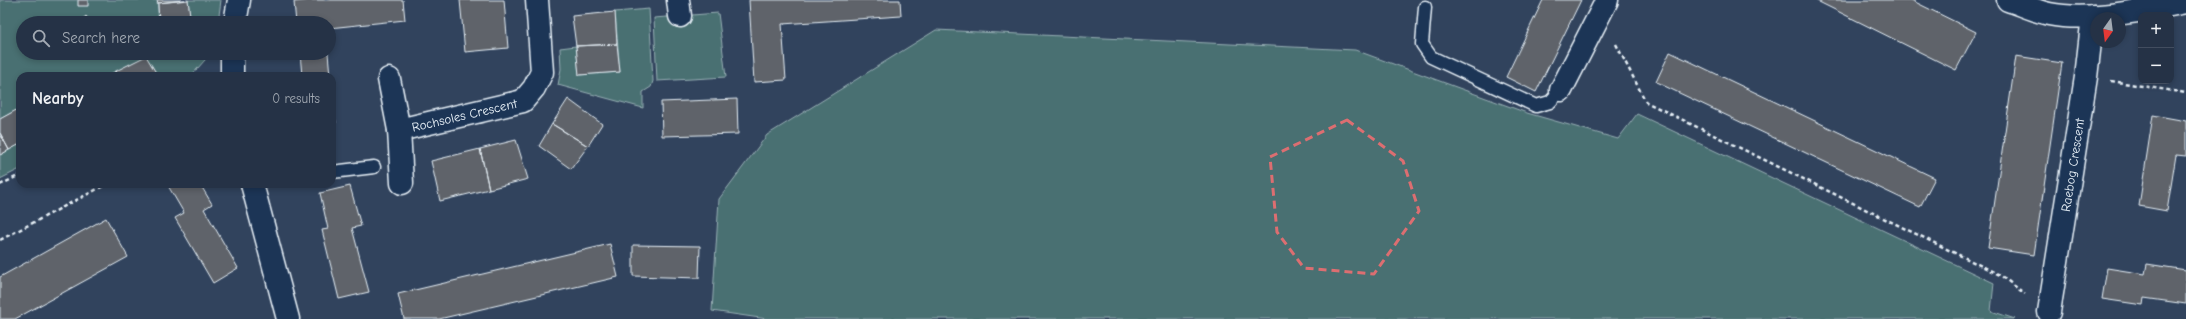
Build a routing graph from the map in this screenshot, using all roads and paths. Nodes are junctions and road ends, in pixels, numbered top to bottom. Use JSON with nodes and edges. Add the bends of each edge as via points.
{"nodes":[{"id":1,"x":239,"y":0,"type":"edge"},
{"id":2,"x":537,"y":0,"type":"edge"},
{"id":3,"x":2008,"y":0,"type":"edge"},
{"id":4,"x":2186,"y":2,"type":"edge"},
{"id":5,"x":1425,"y":7,"type":"dead end"},
{"id":6,"x":1604,"y":7,"type":"edge"},
{"id":7,"x":2126,"y":13,"type":"edge"},
{"id":8,"x":236,"y":16,"type":"edge"},
{"id":9,"x":2090,"y":16,"type":"edge"},
{"id":10,"x":2090,"y":46,"type":"edge"},
{"id":11,"x":232,"y":60,"type":"edge"},
{"id":12,"x":232,"y":72,"type":"edge"},
{"id":13,"x":2086,"y":77,"type":"junction"},
{"id":14,"x":389,"y":79,"type":"dead end"},
{"id":15,"x":1561,"y":90,"type":"joint"},
{"id":16,"x":2186,"y":93,"type":"edge"},
{"id":17,"x":399,"y":130,"type":"junction"},
{"id":18,"x":374,"y":167,"type":"dead end"},
{"id":19,"x":336,"y":172,"type":"edge"},
{"id":20,"x":16,"y":177,"type":"edge"},
{"id":21,"x":402,"y":183,"type":"dead end"},
{"id":22,"x":0,"y":185,"type":"edge"},
{"id":23,"x":100,"y":188,"type":"edge"},
{"id":24,"x":253,"y":188,"type":"edge"},
{"id":25,"x":0,"y":240,"type":"edge"},
{"id":26,"x":2049,"y":312,"type":"joint"},
{"id":27,"x":288,"y":319,"type":"edge"}],
"edges":[{"from":1,"to":8,"type":"street"},
{"from":2,"to":17,"type":"street","name":"Rochsoles Crescent","via":[[542,72],[534,88],[523,101]]},
{"from":3,"to":9,"type":"street","via":[[2050,14]]},
{"from":4,"to":7,"type":"street"},
{"from":5,"to":15,"type":"lane","via":[[1422,44],[1431,57],[1536,106],[1550,102]]},
{"from":6,"to":15,"type":"street"},
{"from":6,"to":26,"type":"path","via":[[1646,102],[2000,275]]},
{"from":10,"to":13,"type":"street","name":"Raebog Crescent"},
{"from":11,"to":12,"type":"street"},
{"from":13,"to":16,"type":"path"},
{"from":13,"to":26,"type":"street","name":"Raebog Crescent"},
{"from":14,"to":17,"type":"street","name":"Rochsoles Crescent"},
{"from":17,"to":21,"type":"street"},
{"from":18,"to":19,"type":"lane"},
{"from":20,"to":22,"type":"path"},
{"from":23,"to":25,"type":"path"},
{"from":24,"to":27,"type":"street"}]}
